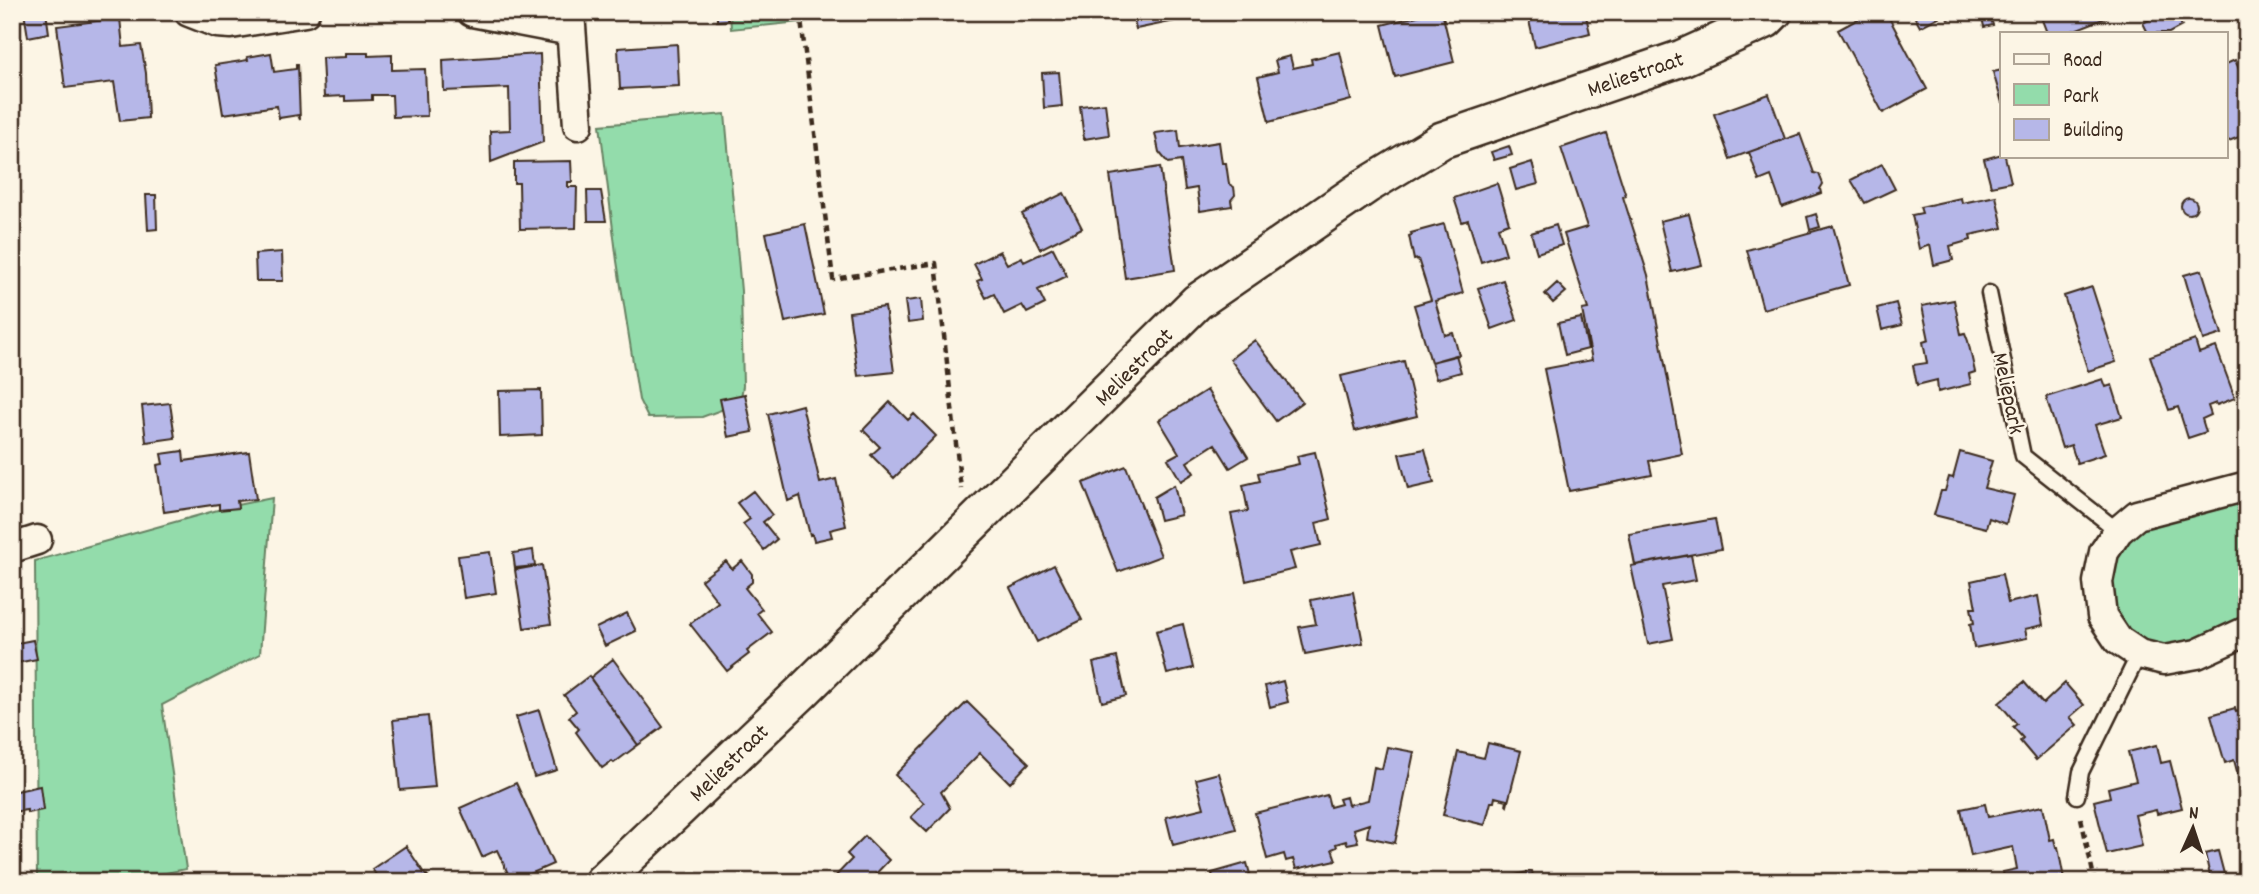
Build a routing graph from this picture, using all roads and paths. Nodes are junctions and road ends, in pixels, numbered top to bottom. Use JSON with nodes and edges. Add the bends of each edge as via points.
{"nodes":[{"id":1,"x":189,"y":12,"type":"edge"},
{"id":2,"x":305,"y":12,"type":"edge"},
{"id":3,"x":473,"y":12,"type":"edge"},
{"id":4,"x":1774,"y":12,"type":"edge"},
{"id":5,"x":800,"y":14,"type":"edge"},
{"id":6,"x":570,"y":22,"type":"edge"},
{"id":7,"x":578,"y":125,"type":"dead end"},
{"id":8,"x":1989,"y":293,"type":"dead end"},
{"id":9,"x":2247,"y":486,"type":"edge"},
{"id":10,"x":2118,"y":531,"type":"junction"},
{"id":11,"x":965,"y":532,"type":"junction"},
{"id":12,"x":2247,"y":631,"type":"edge"},
{"id":13,"x":2139,"y":654,"type":"junction"},
{"id":14,"x":2077,"y":796,"type":"joint"},
{"id":15,"x":603,"y":882,"type":"edge"},
{"id":16,"x":2095,"y":882,"type":"edge"}],
"edges":[{"from":1,"to":2,"type":"street","via":[[223,24]]},
{"from":3,"to":6,"type":"street"},
{"from":4,"to":11,"type":"street","name":"Meliestraat","via":[[1766,20],[1682,58],[1442,140],[1366,186],[1197,302]]},
{"from":5,"to":11,"type":"path","via":[[833,279],[936,263]]},
{"from":6,"to":7,"type":"street"},
{"from":8,"to":10,"type":"lane","name":"Meliepark","via":[[2023,456]]},
{"from":9,"to":10,"type":"street","via":[[2137,515]]},
{"from":10,"to":13,"type":"street","via":[[2104,552],[2098,582],[2102,616],[2118,640]]},
{"from":11,"to":15,"type":"street","name":"Meliestraat"},
{"from":12,"to":13,"type":"street","via":[[2197,654],[2164,660]]},
{"from":13,"to":14,"type":"lane","via":[[2081,772]]},
{"from":14,"to":16,"type":"path"}]}
